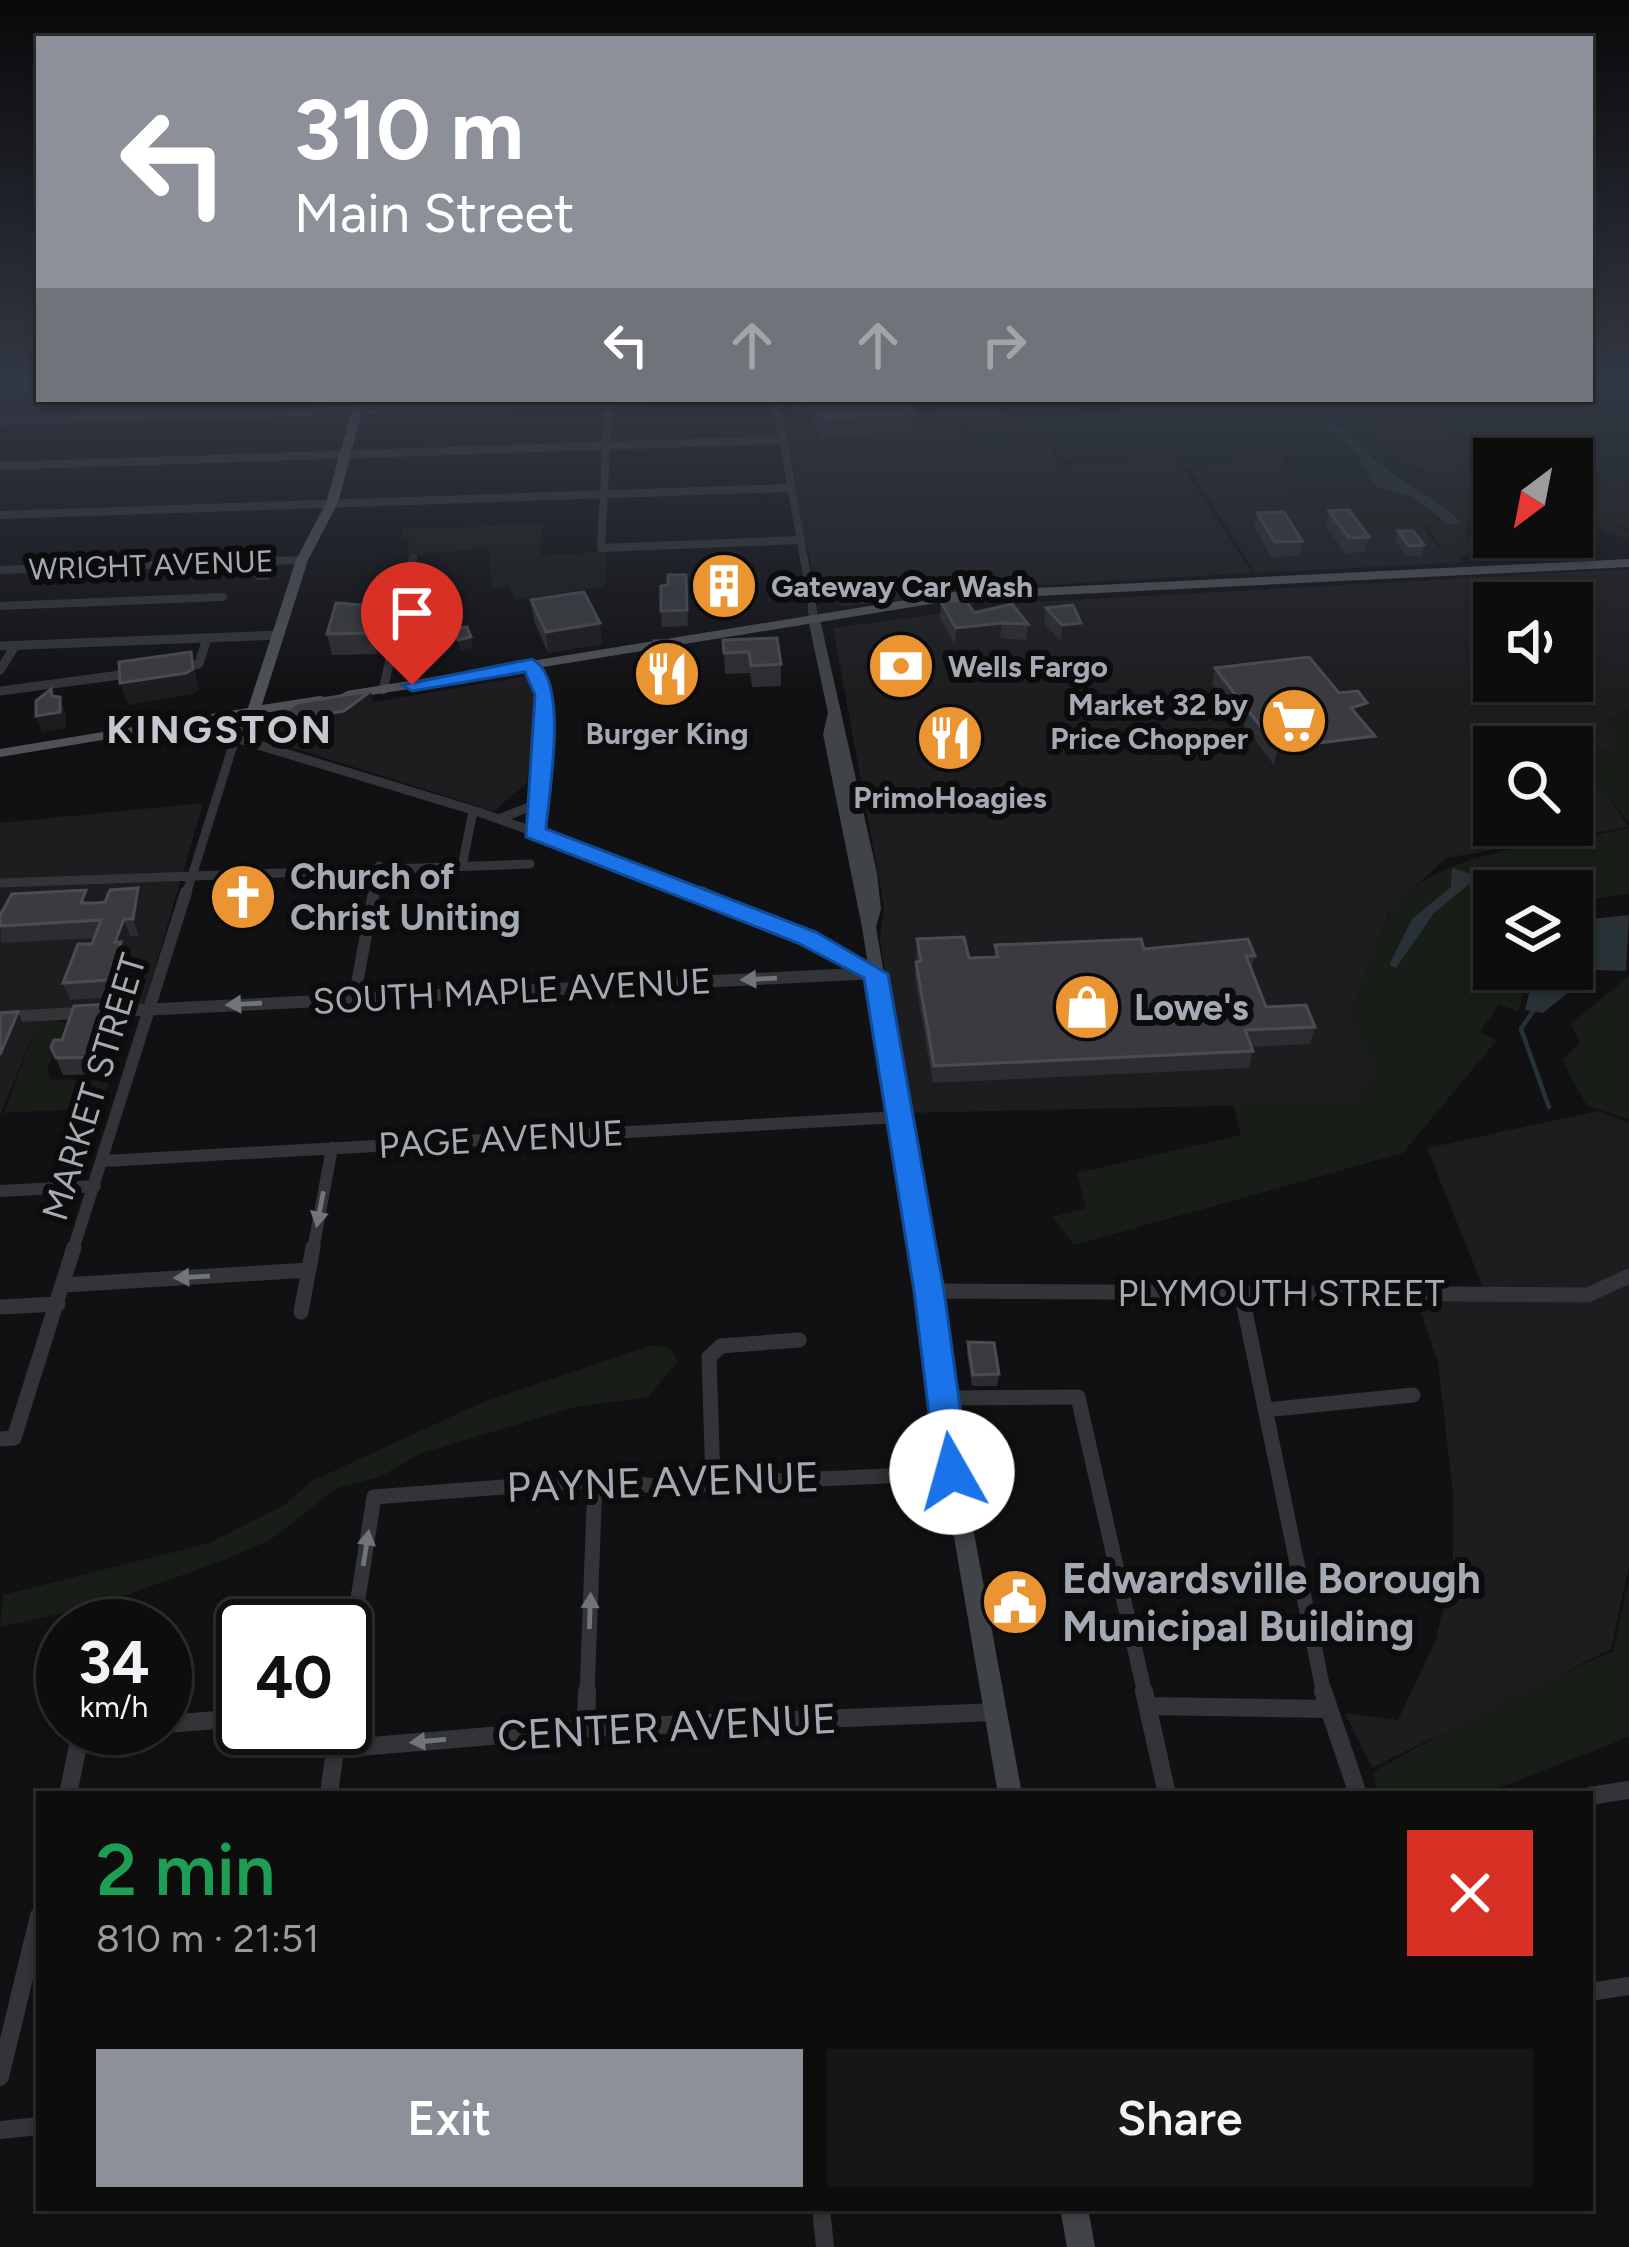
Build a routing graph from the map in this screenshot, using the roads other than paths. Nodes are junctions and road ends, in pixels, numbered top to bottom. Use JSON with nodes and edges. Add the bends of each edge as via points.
{"nodes":[{"id":1,"x":336,"y":487,"type":"edge"},
{"id":2,"x":606,"y":487,"type":"edge"},
{"id":3,"x":789,"y":488,"type":"joint"},
{"id":4,"x":606,"y":494,"type":"junction"},
{"id":5,"x":332,"y":503,"type":"junction"},
{"id":6,"x":0,"y":515,"type":"edge"},
{"id":7,"x":798,"y":540,"type":"junction"},
{"id":8,"x":413,"y":558,"type":"dead end"},
{"id":9,"x":302,"y":560,"type":"junction"},
{"id":10,"x":1629,"y":563,"type":"edge"},
{"id":11,"x":0,"y":570,"type":"edge"},
{"id":12,"x":223,"y":597,"type":"dead end"},
{"id":13,"x":0,"y":606,"type":"edge"},
{"id":14,"x":814,"y":619,"type":"junction"},
{"id":15,"x":280,"y":635,"type":"junction"},
{"id":16,"x":207,"y":638,"type":"junction"},
{"id":17,"x":0,"y":646,"type":"edge"},
{"id":18,"x":15,"y":646,"type":"junction"},
{"id":19,"x":532,"y":665,"type":"junction"},
{"id":20,"x":0,"y":670,"type":"edge"},
{"id":21,"x":383,"y":689,"type":"junction"},
{"id":22,"x":0,"y":691,"type":"edge"},
{"id":23,"x":254,"y":711,"type":"junction"},
{"id":24,"x":236,"y":738,"type":"junction"},
{"id":25,"x":249,"y":742,"type":"junction"},
{"id":26,"x":0,"y":753,"type":"edge"},
{"id":27,"x":231,"y":753,"type":"junction"},
{"id":28,"x":537,"y":804,"type":"junction"},
{"id":29,"x":472,"y":811,"type":"junction"},
{"id":30,"x":496,"y":819,"type":"junction"},
{"id":31,"x":534,"y":832,"type":"junction"},
{"id":32,"x":463,"y":862,"type":"junction"},
{"id":33,"x":530,"y":864,"type":"dead end"},
{"id":34,"x":379,"y":866,"type":"junction"},
{"id":35,"x":194,"y":873,"type":"junction"},
{"id":36,"x":0,"y":883,"type":"edge"},
{"id":37,"x":876,"y":974,"type":"junction"},
{"id":38,"x":354,"y":999,"type":"junction"},
{"id":39,"x":148,"y":1009,"type":"junction"},
{"id":40,"x":0,"y":1017,"type":"edge"},
{"id":41,"x":899,"y":1117,"type":"junction"},
{"id":42,"x":332,"y":1148,"type":"junction"},
{"id":43,"x":104,"y":1161,"type":"junction"},
{"id":44,"x":95,"y":1186,"type":"junction"},
{"id":45,"x":0,"y":1191,"type":"edge"},
{"id":46,"x":309,"y":1270,"type":"junction"},
{"id":47,"x":1629,"y":1276,"type":"edge"},
{"id":48,"x":64,"y":1285,"type":"junction"},
{"id":49,"x":929,"y":1291,"type":"junction"},
{"id":50,"x":1241,"y":1292,"type":"junction"},
{"id":51,"x":58,"y":1304,"type":"junction"},
{"id":52,"x":0,"y":1307,"type":"edge"},
{"id":53,"x":301,"y":1312,"type":"dead end"},
{"id":54,"x":799,"y":1340,"type":"dead end"},
{"id":55,"x":1413,"y":1395,"type":"dead end"},
{"id":56,"x":944,"y":1398,"type":"junction"},
{"id":57,"x":1264,"y":1410,"type":"junction"},
{"id":58,"x":7,"y":1438,"type":"edge"},
{"id":59,"x":952,"y":1472,"type":"junction"},
{"id":60,"x":595,"y":1480,"type":"junction"},
{"id":61,"x":713,"y":1480,"type":"junction"},
{"id":62,"x":358,"y":1599,"type":"edge"},
{"id":63,"x":1147,"y":1706,"type":"junction"},
{"id":64,"x":1327,"y":1709,"type":"junction"},
{"id":65,"x":998,"y":1712,"type":"junction"},
{"id":66,"x":586,"y":1728,"type":"junction"},
{"id":67,"x":372,"y":1746,"type":"edge"},
{"id":68,"x":76,"y":1755,"type":"edge"},
{"id":69,"x":335,"y":1755,"type":"edge"},
{"id":70,"x":1629,"y":1790,"type":"edge"},
{"id":71,"x":69,"y":1791,"type":"edge"},
{"id":72,"x":329,"y":1791,"type":"edge"},
{"id":73,"x":1010,"y":1791,"type":"edge"},
{"id":74,"x":1166,"y":1791,"type":"edge"},
{"id":75,"x":1357,"y":1791,"type":"edge"},
{"id":76,"x":1593,"y":1796,"type":"edge"},
{"id":77,"x":36,"y":1928,"type":"edge"},
{"id":78,"x":1629,"y":1986,"type":"edge"},
{"id":79,"x":1593,"y":1992,"type":"edge"},
{"id":80,"x":0,"y":2078,"type":"edge"},
{"id":81,"x":36,"y":2126,"type":"edge"},
{"id":82,"x":0,"y":2130,"type":"edge"},
{"id":83,"x":821,"y":2211,"type":"edge"},
{"id":84,"x":1075,"y":2211,"type":"edge"},
{"id":85,"x":825,"y":2247,"type":"edge"},
{"id":86,"x":1081,"y":2247,"type":"edge"}],
"edges":[{"from":1,"to":5,"type":"main road","name":"MARKET STREET"},
{"from":2,"to":4,"type":"street"},
{"from":3,"to":4,"type":"street"},
{"from":3,"to":7,"type":"street"},
{"from":4,"to":5,"type":"street"},
{"from":4,"to":7,"type":"street","via":[[601,548]]},
{"from":5,"to":6,"type":"street"},
{"from":5,"to":9,"type":"main road","name":"MARKET STREET"},
{"from":7,"to":14,"type":"street"},
{"from":8,"to":21,"type":"street"},
{"from":9,"to":11,"type":"street","name":"WRIGHT AVENUE"},
{"from":9,"to":15,"type":"main road","name":"MARKET STREET"},
{"from":10,"to":14,"type":"main road","via":[[1087,589]]},
{"from":12,"to":13,"type":"street"},
{"from":14,"to":19,"type":"main road"},
{"from":14,"to":37,"type":"street","via":[[870,873]]},
{"from":15,"to":16,"type":"street"},
{"from":15,"to":23,"type":"main road","name":"MARKET STREET"},
{"from":16,"to":18,"type":"street"},
{"from":16,"to":22,"type":"street","via":[[199,664]]},
{"from":17,"to":18,"type":"street"},
{"from":18,"to":20,"type":"street"},
{"from":19,"to":21,"type":"main road"},
{"from":19,"to":28,"type":"street","via":[[545,695]]},
{"from":21,"to":23,"type":"main road"},
{"from":23,"to":24,"type":"street","name":"MARKET STREET"},
{"from":23,"to":25,"type":"street","name":"MARKET STREET"},
{"from":23,"to":26,"type":"main road"},
{"from":24,"to":25,"type":"street"},
{"from":24,"to":27,"type":"street","name":"MARKET STREET"},
{"from":25,"to":27,"type":"street"},
{"from":25,"to":29,"type":"street"},
{"from":27,"to":35,"type":"street","name":"MARKET STREET"},
{"from":28,"to":30,"type":"street"},
{"from":28,"to":31,"type":"street"},
{"from":29,"to":30,"type":"street"},
{"from":29,"to":32,"type":"street"},
{"from":30,"to":31,"type":"street"},
{"from":31,"to":37,"type":"street","via":[[807,938]]},
{"from":32,"to":33,"type":"street"},
{"from":32,"to":34,"type":"street"},
{"from":34,"to":35,"type":"street"},
{"from":34,"to":38,"type":"street"},
{"from":35,"to":36,"type":"street"},
{"from":35,"to":39,"type":"street","name":"MARKET STREET"},
{"from":37,"to":38,"type":"street","name":"SOUTH MAPLE AVENUE","one_way":true},
{"from":37,"to":41,"type":"street"},
{"from":38,"to":39,"type":"street","name":"SOUTH MAPLE AVENUE","one_way":true},
{"from":39,"to":40,"type":"street","name":"SOUTH MAPLE AVENUE"},
{"from":39,"to":43,"type":"street","name":"MARKET STREET"},
{"from":41,"to":42,"type":"street","name":"PAGE AVENUE"},
{"from":41,"to":49,"type":"street"},
{"from":42,"to":43,"type":"street","name":"PAGE AVENUE"},
{"from":42,"to":46,"type":"street","one_way":true},
{"from":43,"to":44,"type":"street","name":"MARKET STREET"},
{"from":44,"to":45,"type":"street"},
{"from":44,"to":48,"type":"street","name":"MARKET STREET"},
{"from":46,"to":48,"type":"street","one_way":true},
{"from":46,"to":53,"type":"street"},
{"from":47,"to":50,"type":"street","name":"PLYMOUTH STREET","via":[[1588,1294]]},
{"from":48,"to":51,"type":"street","name":"MARKET STREET"},
{"from":49,"to":50,"type":"street","name":"PLYMOUTH STREET"},
{"from":49,"to":56,"type":"street"},
{"from":50,"to":57,"type":"street"},
{"from":51,"to":52,"type":"street"},
{"from":51,"to":58,"type":"street","name":"MARKET STREET"},
{"from":54,"to":61,"type":"street","via":[[721,1346],[709,1357]]},
{"from":55,"to":57,"type":"street"},
{"from":56,"to":59,"type":"street"},
{"from":56,"to":63,"type":"street","via":[[1078,1397]]},
{"from":57,"to":64,"type":"street"},
{"from":59,"to":61,"type":"street","name":"PAYNE AVENUE"},
{"from":59,"to":65,"type":"street"},
{"from":60,"to":61,"type":"street","name":"PAYNE AVENUE"},
{"from":62,"to":60,"type":"street","name":"PAYNE AVENUE","one_way":true,"via":[[374,1497]]},
{"from":66,"to":60,"type":"street","one_way":true},
{"from":63,"to":64,"type":"street"},
{"from":63,"to":74,"type":"street"},
{"from":64,"to":75,"type":"street"},
{"from":65,"to":66,"type":"street","name":"CENTER AVENUE"},
{"from":65,"to":73,"type":"street"},
{"from":66,"to":67,"type":"street","name":"CENTER AVENUE","one_way":true},
{"from":68,"to":71,"type":"street"},
{"from":69,"to":72,"type":"street"},
{"from":70,"to":76,"type":"street"},
{"from":77,"to":80,"type":"street"},
{"from":78,"to":79,"type":"street"},
{"from":81,"to":82,"type":"street"},
{"from":83,"to":85,"type":"street"},
{"from":84,"to":86,"type":"street"}]}
